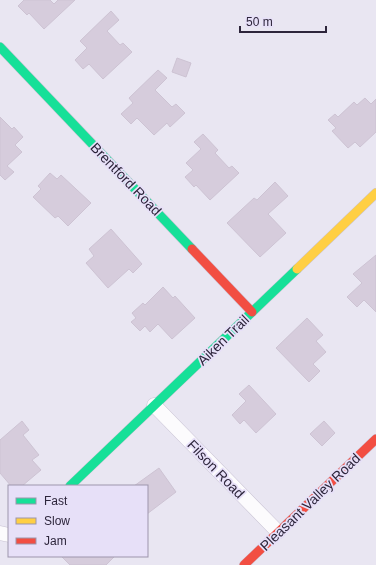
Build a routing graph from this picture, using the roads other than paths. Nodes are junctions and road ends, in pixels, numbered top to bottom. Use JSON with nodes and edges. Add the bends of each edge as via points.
{"nodes":[{"id":1,"x":0,"y":47,"type":"edge"},
{"id":2,"x":376,"y":193,"type":"edge"},
{"id":3,"x":252,"y":312,"type":"junction"},
{"id":4,"x":154,"y":405,"type":"junction"},
{"id":5,"x":376,"y":439,"type":"edge"},
{"id":6,"x":71,"y":485,"type":"edge"},
{"id":7,"x":278,"y":532,"type":"junction"},
{"id":8,"x":244,"y":565,"type":"edge"}],
"edges":[{"from":1,"to":3,"type":"street","name":"Brentford Road"},
{"from":2,"to":3,"type":"street","name":"Aiken Trail"},
{"from":3,"to":4,"type":"street","name":"Aiken Trail"},
{"from":4,"to":6,"type":"street","name":"Aiken Trail"},
{"from":4,"to":7,"type":"street","name":"Filson Road"},
{"from":5,"to":7,"type":"street","name":"Pleasant Valley Road"},
{"from":7,"to":8,"type":"street","name":"Pleasant Valley Road"}]}
